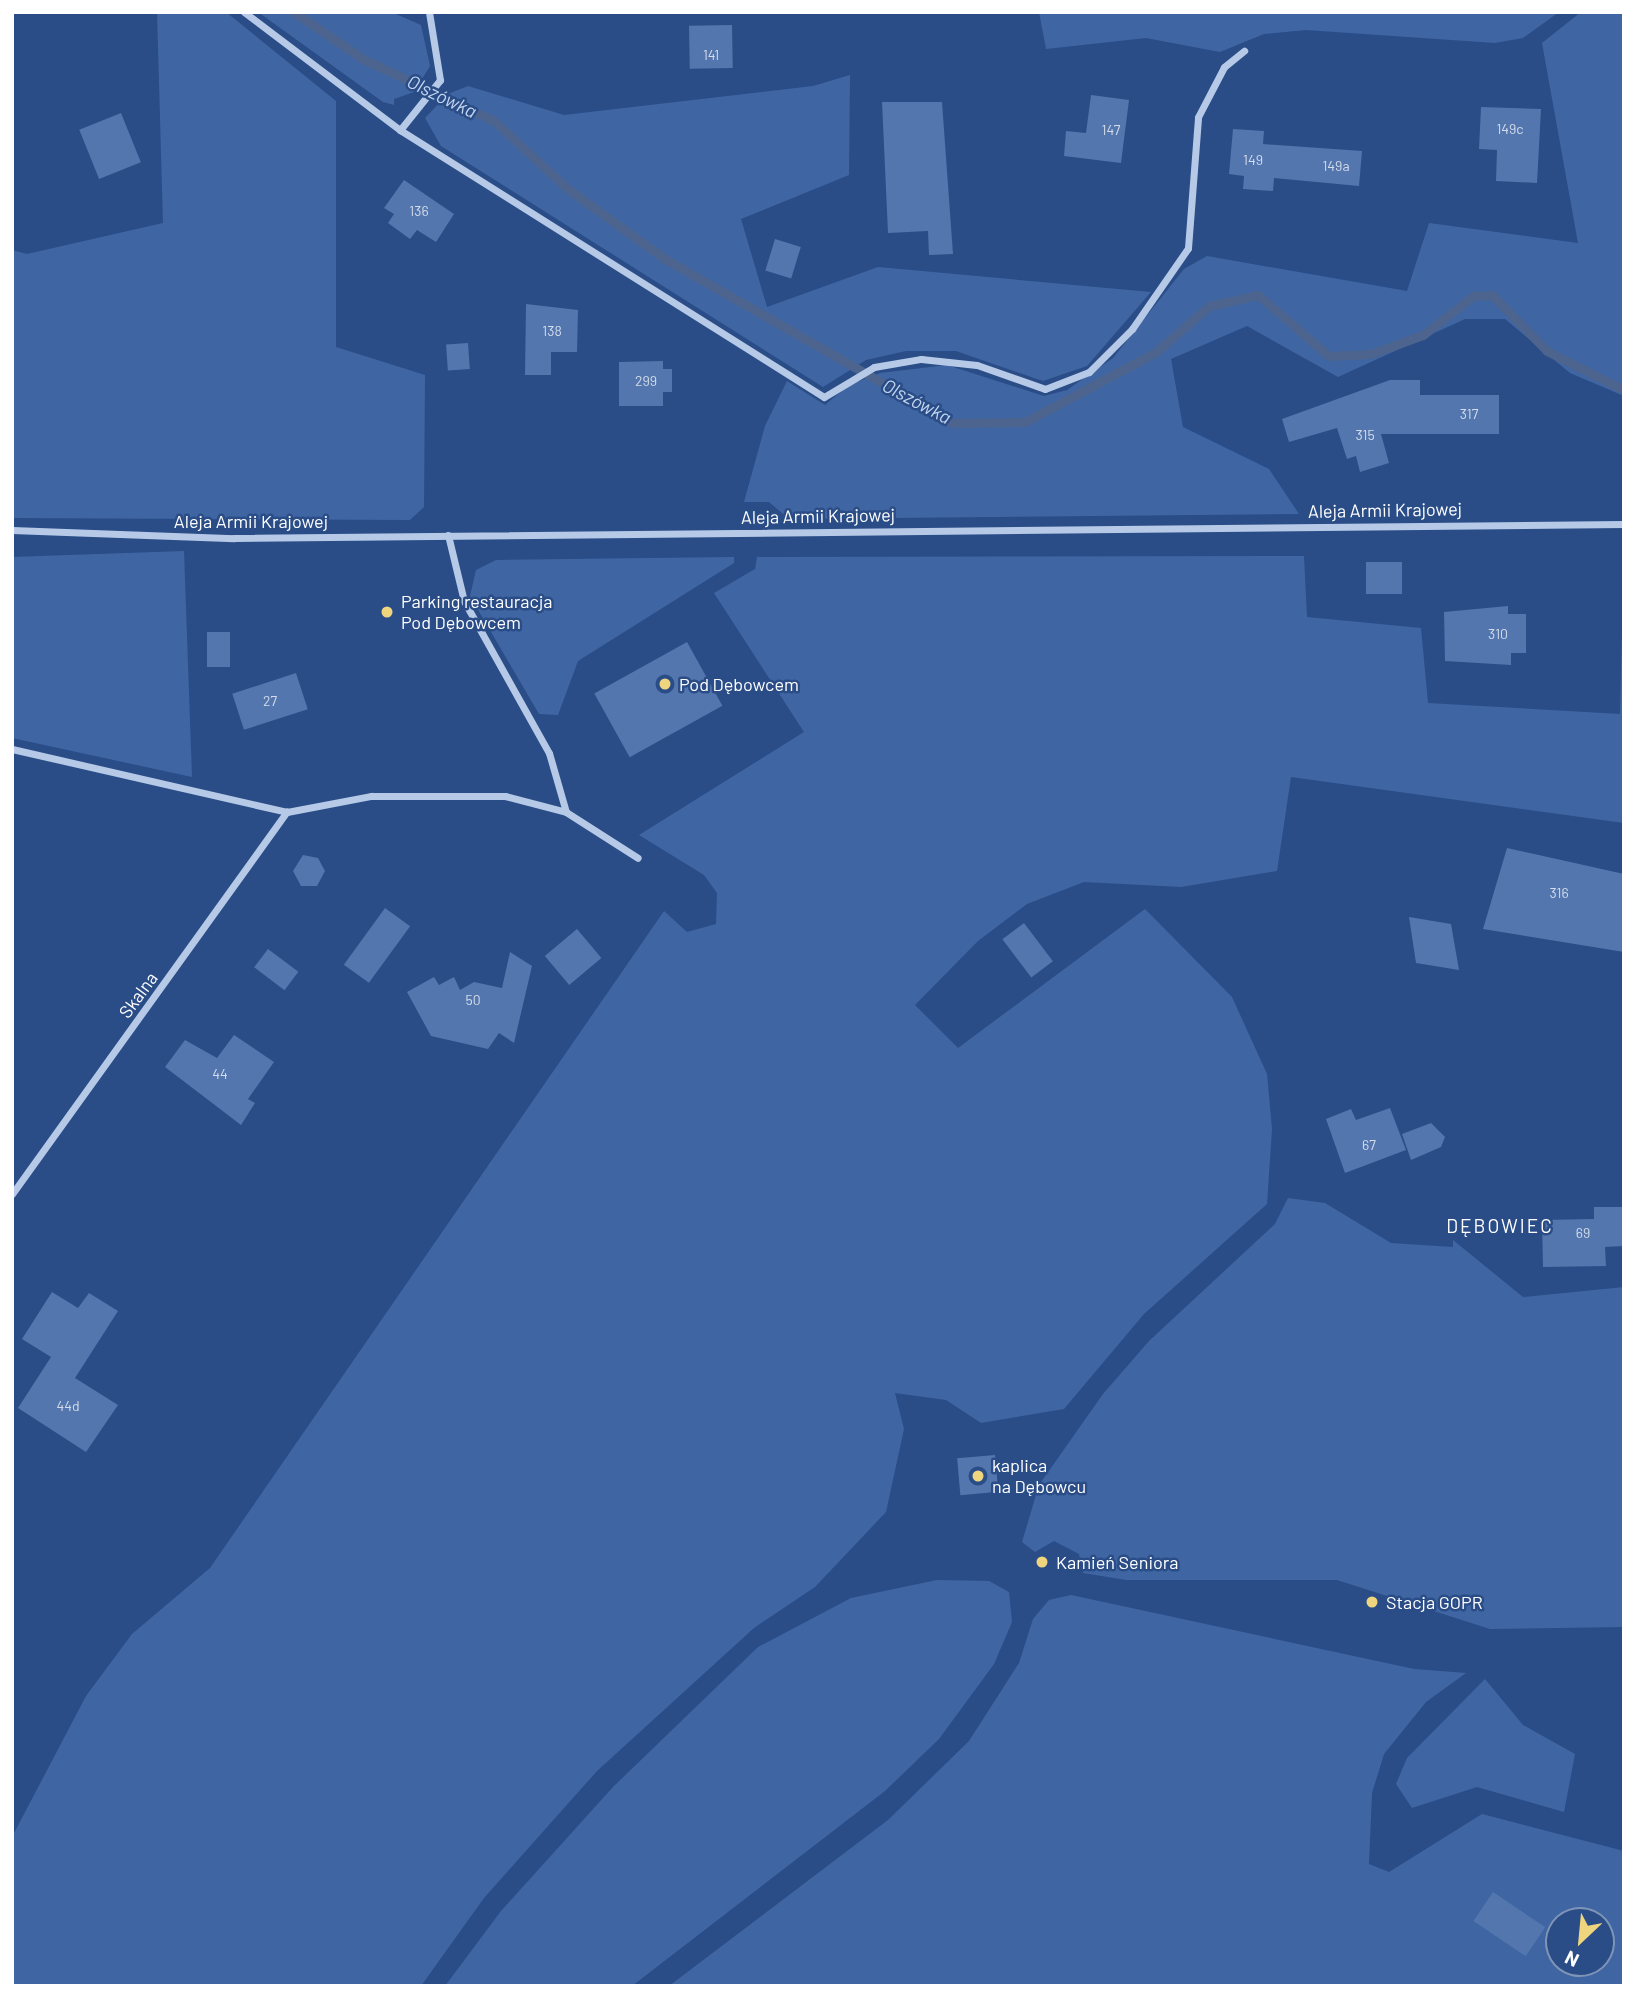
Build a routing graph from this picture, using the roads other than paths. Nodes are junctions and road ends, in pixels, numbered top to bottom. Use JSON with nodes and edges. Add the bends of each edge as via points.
{"nodes":[{"id":1,"x":244,"y":12,"type":"edge"},
{"id":2,"x":429,"y":12,"type":"edge"},
{"id":3,"x":1244,"y":51,"type":"dead end"},
{"id":4,"x":400,"y":130,"type":"junction"},
{"id":5,"x":1624,"y":524,"type":"edge"},
{"id":6,"x":12,"y":530,"type":"edge"},
{"id":7,"x":448,"y":535,"type":"junction"},
{"id":8,"x":12,"y":750,"type":"edge"},
{"id":9,"x":287,"y":812,"type":"junction"},
{"id":10,"x":566,"y":812,"type":"junction"},
{"id":11,"x":638,"y":858,"type":"dead end"},
{"id":12,"x":12,"y":1194,"type":"edge"}],
"edges":[{"from":1,"to":4,"type":"street"},
{"from":2,"to":4,"type":"street","via":[[440,80]]},
{"from":3,"to":4,"type":"street","via":[[1224,67],[1198,117],[1188,248],[1132,329],[1089,372],[1045,389],[947,359],[874,366],[843,381],[824,397]]},
{"from":5,"to":7,"type":"street","name":"Aleja Armii Krajowej"},
{"from":6,"to":7,"type":"street","name":"Aleja Armii Krajowej","via":[[233,538]]},
{"from":7,"to":10,"type":"street","via":[[464,601],[549,753]]},
{"from":8,"to":9,"type":"street"},
{"from":9,"to":10,"type":"street","via":[[429,792],[505,796]]},
{"from":9,"to":12,"type":"street","name":"Skalna"},
{"from":10,"to":11,"type":"street"}]}
